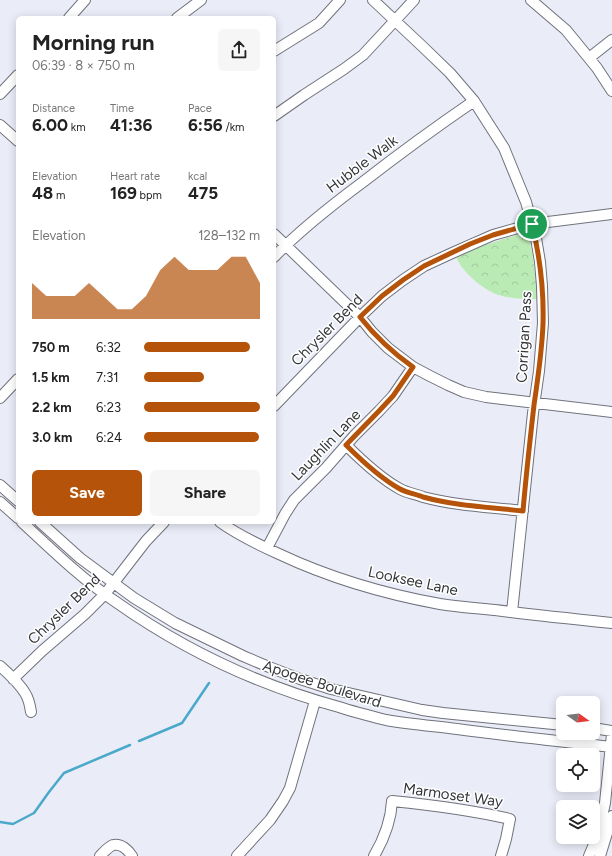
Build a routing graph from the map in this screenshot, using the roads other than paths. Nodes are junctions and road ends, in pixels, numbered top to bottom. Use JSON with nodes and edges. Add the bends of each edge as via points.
{"nodes":[{"id":1,"x":85,"y":0,"type":"edge"},
{"id":2,"x":201,"y":0,"type":"edge"},
{"id":3,"x":373,"y":0,"type":"edge"},
{"id":4,"x":414,"y":0,"type":"edge"},
{"id":5,"x":531,"y":0,"type":"edge"},
{"id":6,"x":337,"y":1,"type":"edge"},
{"id":7,"x":71,"y":16,"type":"edge"},
{"id":8,"x":180,"y":16,"type":"edge"},
{"id":9,"x":395,"y":21,"type":"junction"},
{"id":10,"x":612,"y":40,"type":"edge"},
{"id":11,"x":276,"y":50,"type":"edge"},
{"id":12,"x":589,"y":58,"type":"junction"},
{"id":13,"x":16,"y":77,"type":"edge"},
{"id":14,"x":612,"y":91,"type":"edge"},
{"id":15,"x":0,"y":94,"type":"edge"},
{"id":16,"x":474,"y":101,"type":"junction"},
{"id":17,"x":276,"y":115,"type":"edge"},
{"id":18,"x":0,"y":125,"type":"edge"},
{"id":19,"x":16,"y":140,"type":"edge"},
{"id":20,"x":611,"y":215,"type":"edge"},
{"id":21,"x":532,"y":224,"type":"junction"},
{"id":22,"x":276,"y":236,"type":"edge"},
{"id":23,"x":285,"y":245,"type":"junction"},
{"id":24,"x":276,"y":255,"type":"edge"},
{"id":25,"x":360,"y":317,"type":"junction"},
{"id":26,"x":413,"y":367,"type":"junction"},
{"id":27,"x":16,"y":381,"type":"edge"},
{"id":28,"x":0,"y":398,"type":"edge"},
{"id":29,"x":535,"y":403,"type":"junction"},
{"id":30,"x":276,"y":404,"type":"edge"},
{"id":31,"x":612,"y":412,"type":"edge"},
{"id":32,"x":346,"y":445,"type":"junction"},
{"id":33,"x":0,"y":485,"type":"edge"},
{"id":34,"x":16,"y":499,"type":"edge"},
{"id":35,"x":0,"y":502,"type":"edge"},
{"id":36,"x":523,"y":511,"type":"junction"},
{"id":37,"x":16,"y":516,"type":"edge"},
{"id":38,"x":24,"y":524,"type":"edge"},
{"id":39,"x":42,"y":524,"type":"edge"},
{"id":40,"x":162,"y":524,"type":"edge"},
{"id":41,"x":224,"y":524,"type":"edge"},
{"id":42,"x":267,"y":548,"type":"junction"},
{"id":43,"x":114,"y":583,"type":"junction"},
{"id":44,"x":104,"y":594,"type":"junction"},
{"id":45,"x":512,"y":612,"type":"junction"},
{"id":46,"x":612,"y":623,"type":"edge"},
{"id":47,"x":0,"y":666,"type":"edge"},
{"id":48,"x":13,"y":679,"type":"junction"},
{"id":49,"x":315,"y":700,"type":"junction"},
{"id":50,"x":31,"y":712,"type":"dead end"},
{"id":51,"x":556,"y":724,"type":"edge"},
{"id":52,"x":600,"y":729,"type":"edge"},
{"id":53,"x":612,"y":731,"type":"edge"},
{"id":54,"x":612,"y":734,"type":"edge"},
{"id":55,"x":611,"y":747,"type":"edge"},
{"id":56,"x":612,"y":816,"type":"edge"},
{"id":57,"x":100,"y":856,"type":"edge"},
{"id":58,"x":132,"y":856,"type":"edge"},
{"id":59,"x":237,"y":856,"type":"edge"},
{"id":60,"x":374,"y":856,"type":"edge"},
{"id":61,"x":501,"y":856,"type":"edge"},
{"id":62,"x":589,"y":856,"type":"edge"},
{"id":63,"x":600,"y":856,"type":"edge"}],
"edges":[{"from":1,"to":7,"type":"street"},
{"from":2,"to":8,"type":"street"},
{"from":3,"to":9,"type":"street","name":"Corrigan Pass"},
{"from":4,"to":9,"type":"street"},
{"from":5,"to":12,"type":"street","via":[[566,30]]},
{"from":6,"to":11,"type":"street","via":[[319,23]]},
{"from":9,"to":16,"type":"street","name":"Corrigan Pass","via":[[450,73]]},
{"from":9,"to":17,"type":"street","via":[[363,55]]},
{"from":10,"to":12,"type":"street"},
{"from":12,"to":14,"type":"street"},
{"from":13,"to":15,"type":"street"},
{"from":16,"to":21,"type":"street","name":"Corrigan Pass","via":[[504,148]]},
{"from":16,"to":23,"type":"street","name":"Hubble Walk","via":[[321,214]]},
{"from":18,"to":19,"type":"street"},
{"from":20,"to":21,"type":"street","name":"Chrysler Bend"},
{"from":21,"to":25,"type":"street","name":"Chrysler Bend","via":[[493,235],[424,266],[382,296]]},
{"from":21,"to":29,"type":"street","name":"Corrigan Pass","via":[[540,262],[543,323]]},
{"from":22,"to":23,"type":"street"},
{"from":23,"to":24,"type":"street","name":"Hubble Walk"},
{"from":23,"to":25,"type":"street"},
{"from":25,"to":26,"type":"street","via":[[388,348]]},
{"from":25,"to":30,"type":"street","name":"Chrysler Bend"},
{"from":26,"to":29,"type":"street","via":[[464,392]]},
{"from":26,"to":32,"type":"street","name":"Laughlin Lane","via":[[393,396]]},
{"from":27,"to":28,"type":"street"},
{"from":29,"to":31,"type":"street"},
{"from":29,"to":36,"type":"street","name":"Corrigan Pass"},
{"from":32,"to":36,"type":"street","via":[[367,465],[401,490],[449,503]]},
{"from":32,"to":42,"type":"street","name":"Laughlin Lane","via":[[294,500]]},
{"from":33,"to":34,"type":"street"},
{"from":35,"to":37,"type":"street"},
{"from":36,"to":45,"type":"street","name":"Corrigan Pass"},
{"from":38,"to":44,"type":"street","name":"Apogee Boulevard"},
{"from":39,"to":43,"type":"street","name":"Apogee Boulevard","via":[[80,558]]},
{"from":40,"to":43,"type":"street","name":"Chrysler Bend"},
{"from":41,"to":42,"type":"street","name":"Looksee Lane"},
{"from":42,"to":45,"type":"street","name":"Looksee Lane","via":[[329,575],[397,595],[442,604]]},
{"from":43,"to":44,"type":"street","name":"Chrysler Bend"},
{"from":43,"to":51,"type":"street","name":"Apogee Boulevard","via":[[169,619],[243,656],[294,677],[350,694],[422,710]]},
{"from":44,"to":48,"type":"street","name":"Chrysler Bend"},
{"from":44,"to":49,"type":"street","name":"Apogee Boulevard","via":[[194,650],[236,671]]},
{"from":45,"to":46,"type":"street","name":"Looksee Lane"},
{"from":47,"to":48,"type":"street"},
{"from":48,"to":50,"type":"street","via":[[25,692]]},
{"from":49,"to":55,"type":"street","name":"Apogee Boulevard","via":[[386,720]]},
{"from":49,"to":59,"type":"street","via":[[290,788],[270,820]]},
{"from":52,"to":53,"type":"street"},
{"from":54,"to":55,"type":"street"},
{"from":55,"to":62,"type":"street","via":[[605,803],[598,835]]},
{"from":56,"to":63,"type":"street"},
{"from":57,"to":58,"type":"street","via":[[112,845],[127,849]]},
{"from":60,"to":61,"type":"street","name":"Marmoset Way","via":[[391,815],[392,801],[455,808],[510,818]]}]}
